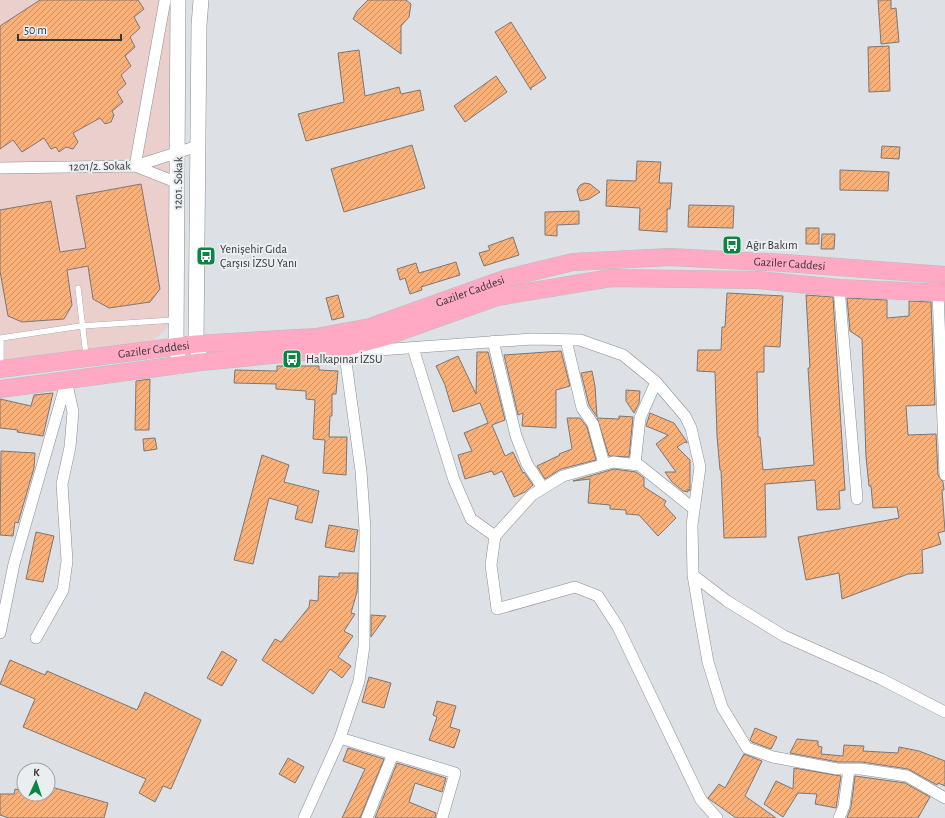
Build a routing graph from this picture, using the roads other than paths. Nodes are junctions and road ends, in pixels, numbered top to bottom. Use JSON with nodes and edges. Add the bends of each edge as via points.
{"nodes":[{"id":1,"x":165,"y":0,"type":"edge"},
{"id":2,"x":178,"y":0,"type":"edge"},
{"id":3,"x":187,"y":0,"type":"edge"},
{"id":4,"x":201,"y":0,"type":"edge"},
{"id":5,"x":199,"y":25,"type":"junction"},
{"id":6,"x":198,"y":146,"type":"junction"},
{"id":7,"x":178,"y":151,"type":"junction"},
{"id":8,"x":136,"y":166,"type":"junction"},
{"id":9,"x":0,"y":168,"type":"edge"},
{"id":10,"x":178,"y":183,"type":"junction"},
{"id":11,"x":945,"y":275,"type":"edge"},
{"id":12,"x":78,"y":288,"type":"dead end"},
{"id":13,"x":839,"y":288,"type":"junction"},
{"id":14,"x":942,"y":292,"type":"edge"},
{"id":15,"x":176,"y":320,"type":"junction"},
{"id":16,"x":81,"y":326,"type":"junction"},
{"id":17,"x":566,"y":340,"type":"junction"},
{"id":18,"x":493,"y":341,"type":"junction"},
{"id":19,"x":196,"y":344,"type":"junction"},
{"id":20,"x":176,"y":346,"type":"junction"},
{"id":21,"x":413,"y":348,"type":"junction"},
{"id":22,"x":345,"y":350,"type":"junction"},
{"id":23,"x":86,"y":358,"type":"junction"},
{"id":24,"x":201,"y":362,"type":"junction"},
{"id":25,"x":180,"y":366,"type":"junction"},
{"id":26,"x":1,"y":369,"type":"edge"},
{"id":27,"x":66,"y":380,"type":"junction"},
{"id":28,"x":656,"y":382,"type":"junction"},
{"id":29,"x":0,"y":389,"type":"edge"},
{"id":30,"x":944,"y":448,"type":"edge"},
{"id":31,"x":604,"y":464,"type":"junction"},
{"id":32,"x":635,"y":464,"type":"junction"},
{"id":33,"x":945,"y":475,"type":"edge"},
{"id":34,"x":543,"y":488,"type":"junction"},
{"id":35,"x":857,"y":499,"type":"dead end"},
{"id":36,"x":694,"y":509,"type":"junction"},
{"id":37,"x":495,"y":536,"type":"junction"},
{"id":38,"x":693,"y":575,"type":"junction"},
{"id":39,"x":0,"y":633,"type":"edge"},
{"id":40,"x":36,"y":638,"type":"dead end"},
{"id":41,"x":945,"y":712,"type":"edge"},
{"id":42,"x":340,"y":738,"type":"junction"},
{"id":43,"x":393,"y":754,"type":"junction"},
{"id":44,"x":849,"y":769,"type":"junction"},
{"id":45,"x":945,"y":798,"type":"edge"},
{"id":46,"x":304,"y":818,"type":"edge"},
{"id":47,"x":367,"y":818,"type":"edge"},
{"id":48,"x":442,"y":818,"type":"edge"},
{"id":49,"x":717,"y":818,"type":"edge"},
{"id":50,"x":839,"y":818,"type":"edge"}],
"edges":[{"from":1,"to":8,"type":"street"},
{"from":2,"to":7,"type":"main road","name":"1201. Sokak"},
{"from":3,"to":5,"type":"main road","via":[[190,20]]},
{"from":4,"to":5,"type":"main road","name":"1201. Sokak"},
{"from":5,"to":6,"type":"main road","name":"1201. Sokak"},
{"from":6,"to":7,"type":"street","name":"1201/2. Sokak"},
{"from":6,"to":19,"type":"main road","name":"1201. Sokak"},
{"from":7,"to":8,"type":"street","name":"1201/2. Sokak"},
{"from":7,"to":10,"type":"main road","name":"1201. Sokak"},
{"from":8,"to":9,"type":"street","name":"1201/2. Sokak"},
{"from":8,"to":10,"type":"street"},
{"from":10,"to":15,"type":"main road","name":"1201. Sokak"},
{"from":11,"to":19,"type":"main road","name":"Gaziler Caddesi","via":[[670,257],[573,262],[507,278],[370,327],[316,337]]},
{"from":12,"to":16,"type":"lane"},
{"from":13,"to":14,"type":"main road","name":"Gaziler Caddesi"},
{"from":13,"to":22,"type":"main road","name":"Gaziler Caddesi","via":[[758,280],[611,278],[497,297]]},
{"from":13,"to":35,"type":"street"},
{"from":14,"to":30,"type":"street"},
{"from":15,"to":16,"type":"lane"},
{"from":15,"to":20,"type":"main road","name":"1201. Sokak"},
{"from":16,"to":23,"type":"lane"},
{"from":16,"to":26,"type":"lane","via":[[1,338]]},
{"from":17,"to":18,"type":"street"},
{"from":17,"to":28,"type":"street","via":[[580,340],[623,355]]},
{"from":17,"to":31,"type":"street","via":[[582,408],[593,424]]},
{"from":18,"to":21,"type":"street"},
{"from":18,"to":34,"type":"street","via":[[516,436],[527,464]]},
{"from":19,"to":20,"type":"main road","name":"Gaziler Caddesi"},
{"from":19,"to":24,"type":"main road","name":"1201. Sokak"},
{"from":20,"to":23,"type":"main road","name":"Gaziler Caddesi"},
{"from":20,"to":25,"type":"main road","name":"1201. Sokak"},
{"from":21,"to":22,"type":"street"},
{"from":21,"to":37,"type":"street","via":[[454,480],[471,519]]},
{"from":22,"to":24,"type":"main road","name":"Gaziler Caddesi"},
{"from":22,"to":42,"type":"street","via":[[361,471],[365,529],[364,646],[359,681]]},
{"from":23,"to":26,"type":"main road","name":"Gaziler Caddesi"},
{"from":24,"to":25,"type":"main road","name":"Gaziler Caddesi"},
{"from":25,"to":27,"type":"main road","name":"Gaziler Caddesi"},
{"from":27,"to":29,"type":"main road","name":"Gaziler Caddesi"},
{"from":27,"to":39,"type":"street","via":[[14,564]]},
{"from":27,"to":40,"type":"street","via":[[73,412],[70,447],[62,484],[67,561],[63,590]]},
{"from":28,"to":32,"type":"street","via":[[640,418]]},
{"from":28,"to":36,"type":"street","via":[[685,416],[691,428],[700,467]]},
{"from":30,"to":33,"type":"street"},
{"from":31,"to":32,"type":"street"},
{"from":31,"to":34,"type":"street","via":[[563,476]]},
{"from":32,"to":36,"type":"street"},
{"from":34,"to":37,"type":"street","via":[[532,495]]},
{"from":36,"to":38,"type":"street"},
{"from":37,"to":49,"type":"street","via":[[491,565],[497,609],[575,587],[598,596],[618,627],[701,800]]},
{"from":38,"to":41,"type":"street","via":[[727,601],[784,636],[881,679]]},
{"from":38,"to":44,"type":"street","via":[[708,662],[722,707],[747,748],[773,757]]},
{"from":42,"to":43,"type":"street"},
{"from":42,"to":46,"type":"street"},
{"from":43,"to":47,"type":"street"},
{"from":43,"to":48,"type":"street","via":[[455,773]]},
{"from":44,"to":45,"type":"street","via":[[907,776]]},
{"from":44,"to":50,"type":"street","via":[[844,806]]}]}
